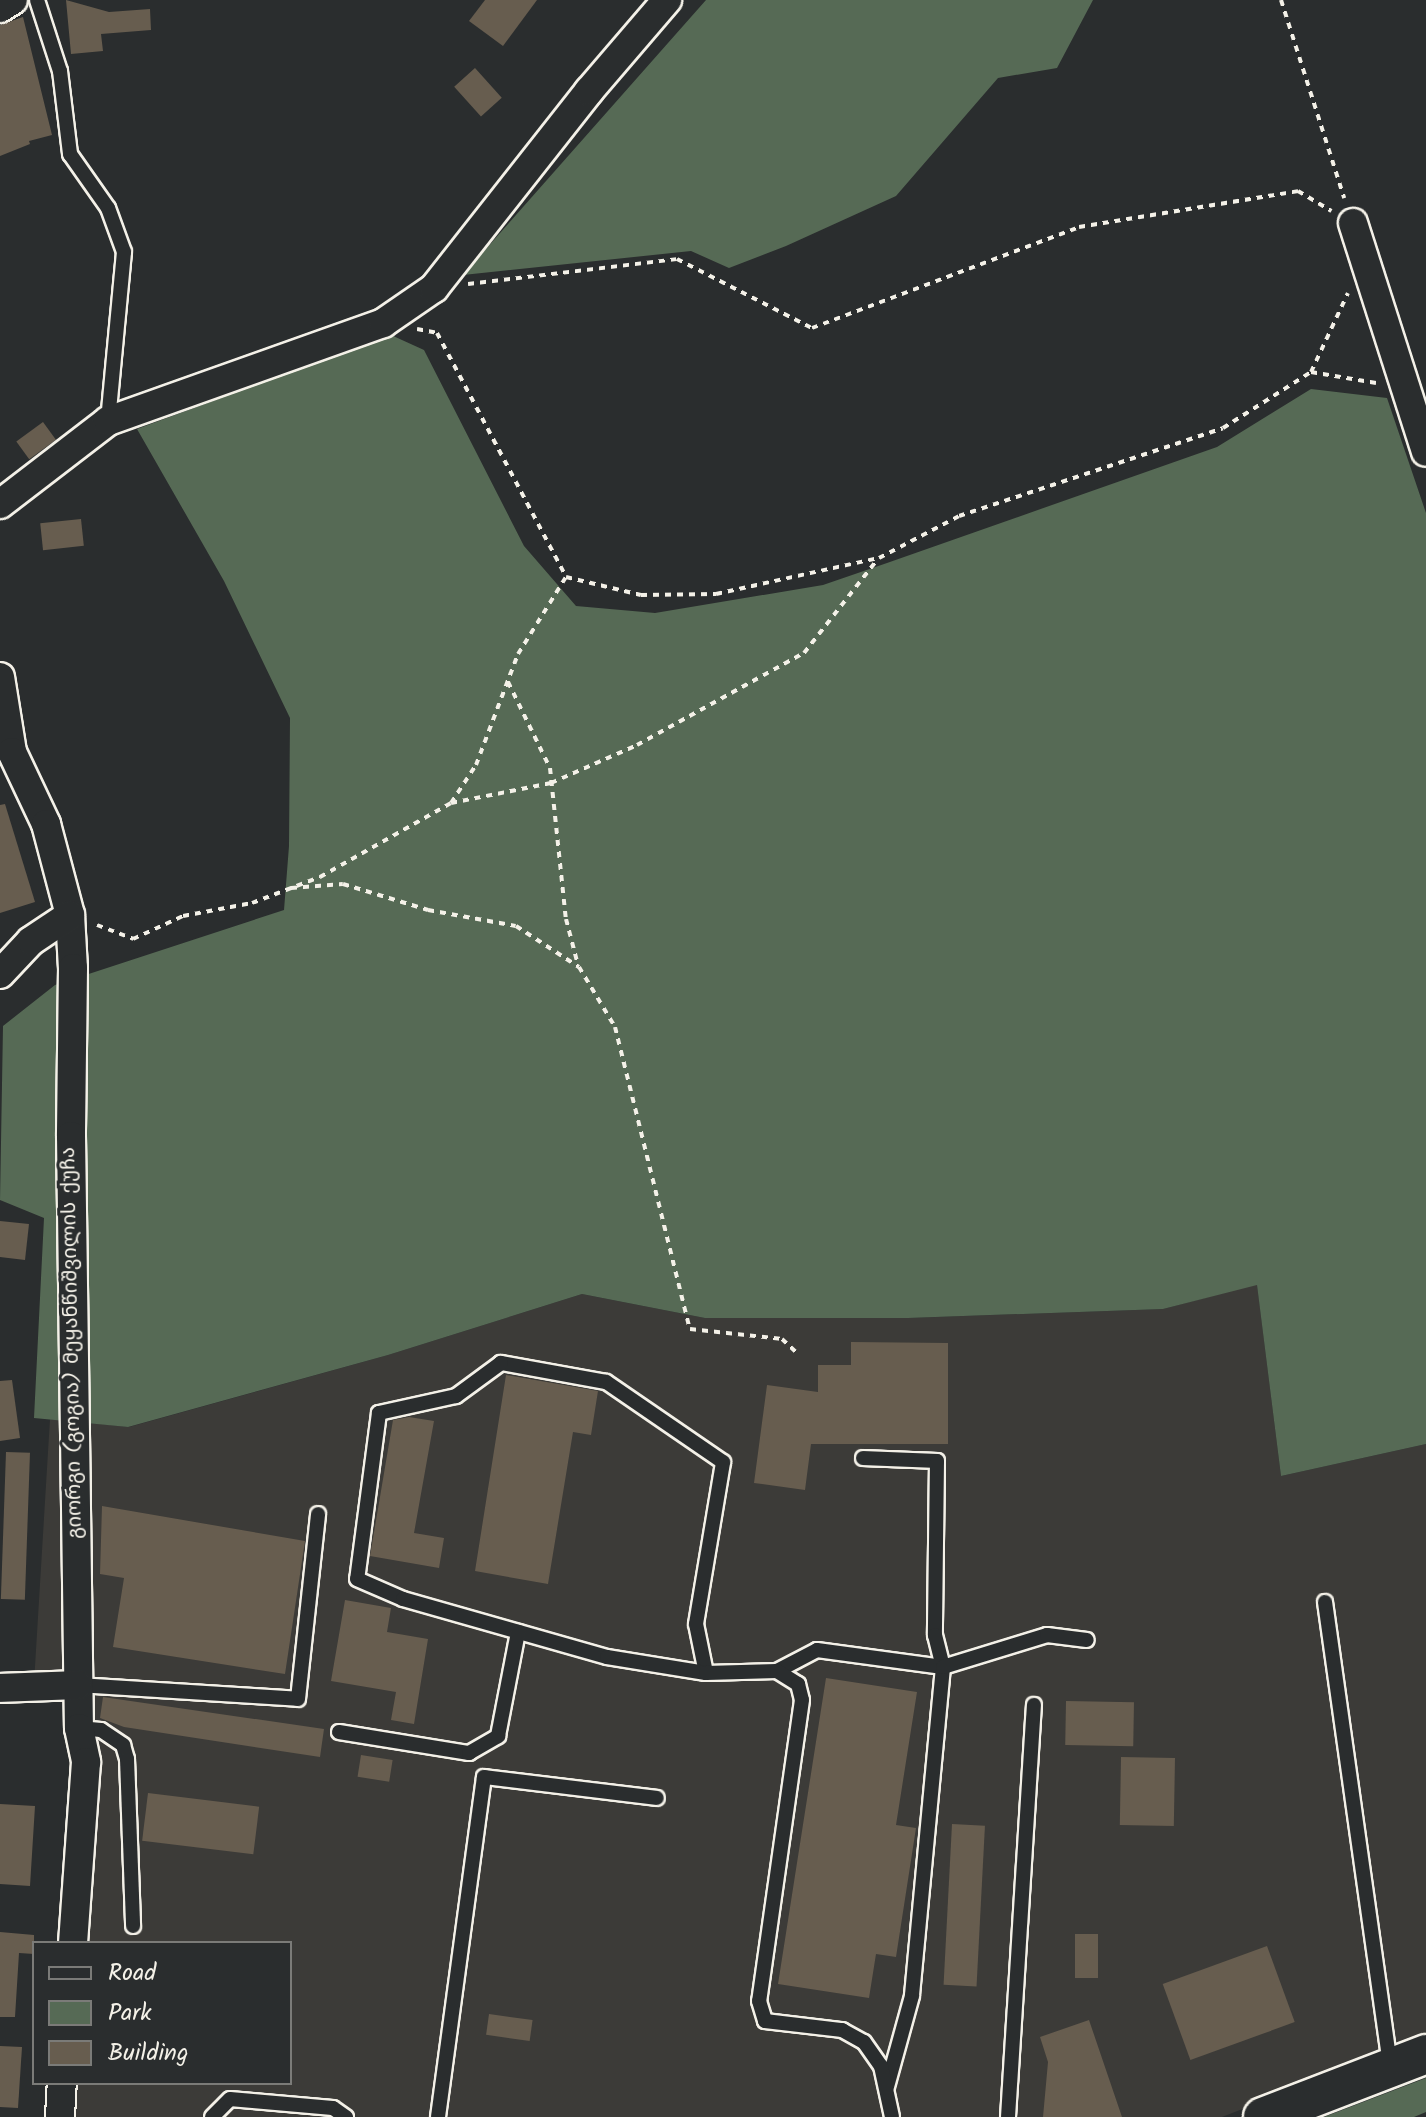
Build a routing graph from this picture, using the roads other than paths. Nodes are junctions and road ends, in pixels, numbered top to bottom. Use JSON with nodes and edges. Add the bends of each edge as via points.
{"nodes":[{"id":1,"x":13,"y":0,"type":"edge"},
{"id":2,"x":37,"y":0,"type":"edge"},
{"id":3,"x":667,"y":0,"type":"edge"},
{"id":4,"x":0,"y":8,"type":"edge"},
{"id":5,"x":1353,"y":223,"type":"road end"},
{"id":6,"x":108,"y":421,"type":"junction"},
{"id":7,"x":1426,"y":452,"type":"edge"},
{"id":8,"x":0,"y":504,"type":"edge"},
{"id":9,"x":0,"y":677,"type":"edge"},
{"id":10,"x":6,"y":754,"type":"edge"},
{"id":11,"x":70,"y":915,"type":"junction"},
{"id":12,"x":0,"y":974,"type":"edge"},
{"id":13,"x":863,"y":1458,"type":"dead end"},
{"id":14,"x":318,"y":1514,"type":"dead end"},
{"id":15,"x":1325,"y":1602,"type":"dead end"},
{"id":16,"x":518,"y":1632,"type":"junction"},
{"id":17,"x":1087,"y":1640,"type":"dead end"},
{"id":18,"x":943,"y":1667,"type":"junction"},
{"id":19,"x":777,"y":1671,"type":"junction"},
{"id":20,"x":706,"y":1673,"type":"junction"},
{"id":21,"x":78,"y":1685,"type":"junction"},
{"id":22,"x":0,"y":1688,"type":"edge"},
{"id":23,"x":1034,"y":1705,"type":"dead end"},
{"id":24,"x":79,"y":1728,"type":"junction"},
{"id":25,"x":339,"y":1732,"type":"dead end"},
{"id":26,"x":657,"y":1798,"type":"dead end"},
{"id":27,"x":133,"y":1926,"type":"dead end"},
{"id":28,"x":73,"y":1941,"type":"edge"},
{"id":29,"x":1426,"y":2054,"type":"edge"},
{"id":30,"x":1391,"y":2068,"type":"junction"},
{"id":31,"x":62,"y":2085,"type":"edge"},
{"id":32,"x":887,"y":2088,"type":"junction"},
{"id":33,"x":60,"y":2117,"type":"edge"},
{"id":34,"x":212,"y":2117,"type":"edge"},
{"id":35,"x":346,"y":2117,"type":"edge"},
{"id":36,"x":438,"y":2117,"type":"edge"},
{"id":37,"x":892,"y":2117,"type":"edge"},
{"id":38,"x":1008,"y":2117,"type":"edge"},
{"id":39,"x":1263,"y":2117,"type":"edge"}],
"edges":[{"from":1,"to":4,"type":"street"},
{"from":2,"to":6,"type":"lane","via":[[60,71],[70,154],[108,208],[124,252]]},
{"from":3,"to":6,"type":"street","via":[[434,288],[383,323]]},
{"from":5,"to":7,"type":"street"},
{"from":6,"to":8,"type":"street"},
{"from":9,"to":10,"type":"street","name":"გიორგი (გოგია) მეყანწიშვილის ქუჩა"},
{"from":10,"to":11,"type":"street","name":"გიორგი (გოგია) მეყანწიშვილის ქუჩა","via":[[46,824]]},
{"from":11,"to":12,"type":"street","via":[[31,941]]},
{"from":11,"to":21,"type":"street","name":"გიორგი (გოგია) მეყანწიშვილის ქუჩა"},
{"from":13,"to":18,"type":"lane","via":[[937,1461],[935,1635]]},
{"from":14,"to":21,"type":"lane","via":[[298,1699]]},
{"from":15,"to":30,"type":"lane"},
{"from":16,"to":20,"type":"lane","via":[[607,1657]]},
{"from":16,"to":20,"type":"lane","via":[[403,1599],[357,1579],[379,1413],[456,1396],[501,1363],[606,1382],[723,1462],[696,1624]]},
{"from":16,"to":25,"type":"lane","via":[[498,1736],[469,1753]]},
{"from":17,"to":18,"type":"lane","via":[[1047,1635]]},
{"from":18,"to":19,"type":"lane","via":[[817,1650]]},
{"from":18,"to":32,"type":"lane","via":[[912,1996]]},
{"from":19,"to":20,"type":"lane"},
{"from":19,"to":32,"type":"lane","via":[[798,1684],[802,1700],[759,2001],[765,2021],[842,2030],[864,2042],[881,2066]]},
{"from":21,"to":22,"type":"street"},
{"from":21,"to":24,"type":"street","name":"გიორგი (გოგია) მეყანწიშვილის ქუჩა"},
{"from":23,"to":38,"type":"lane"},
{"from":24,"to":27,"type":"lane","via":[[101,1730],[123,1745],[127,1759]]},
{"from":24,"to":28,"type":"street","name":"გიორგი (გოგია) მეყანწიშვილის ქუჩა","via":[[86,1762]]},
{"from":26,"to":36,"type":"lane","via":[[484,1777]]},
{"from":29,"to":30,"type":"main road"},
{"from":30,"to":39,"type":"main road"},
{"from":31,"to":33,"type":"street"},
{"from":32,"to":37,"type":"lane"},
{"from":34,"to":35,"type":"lane","via":[[230,2099],[333,2108]]}]}
